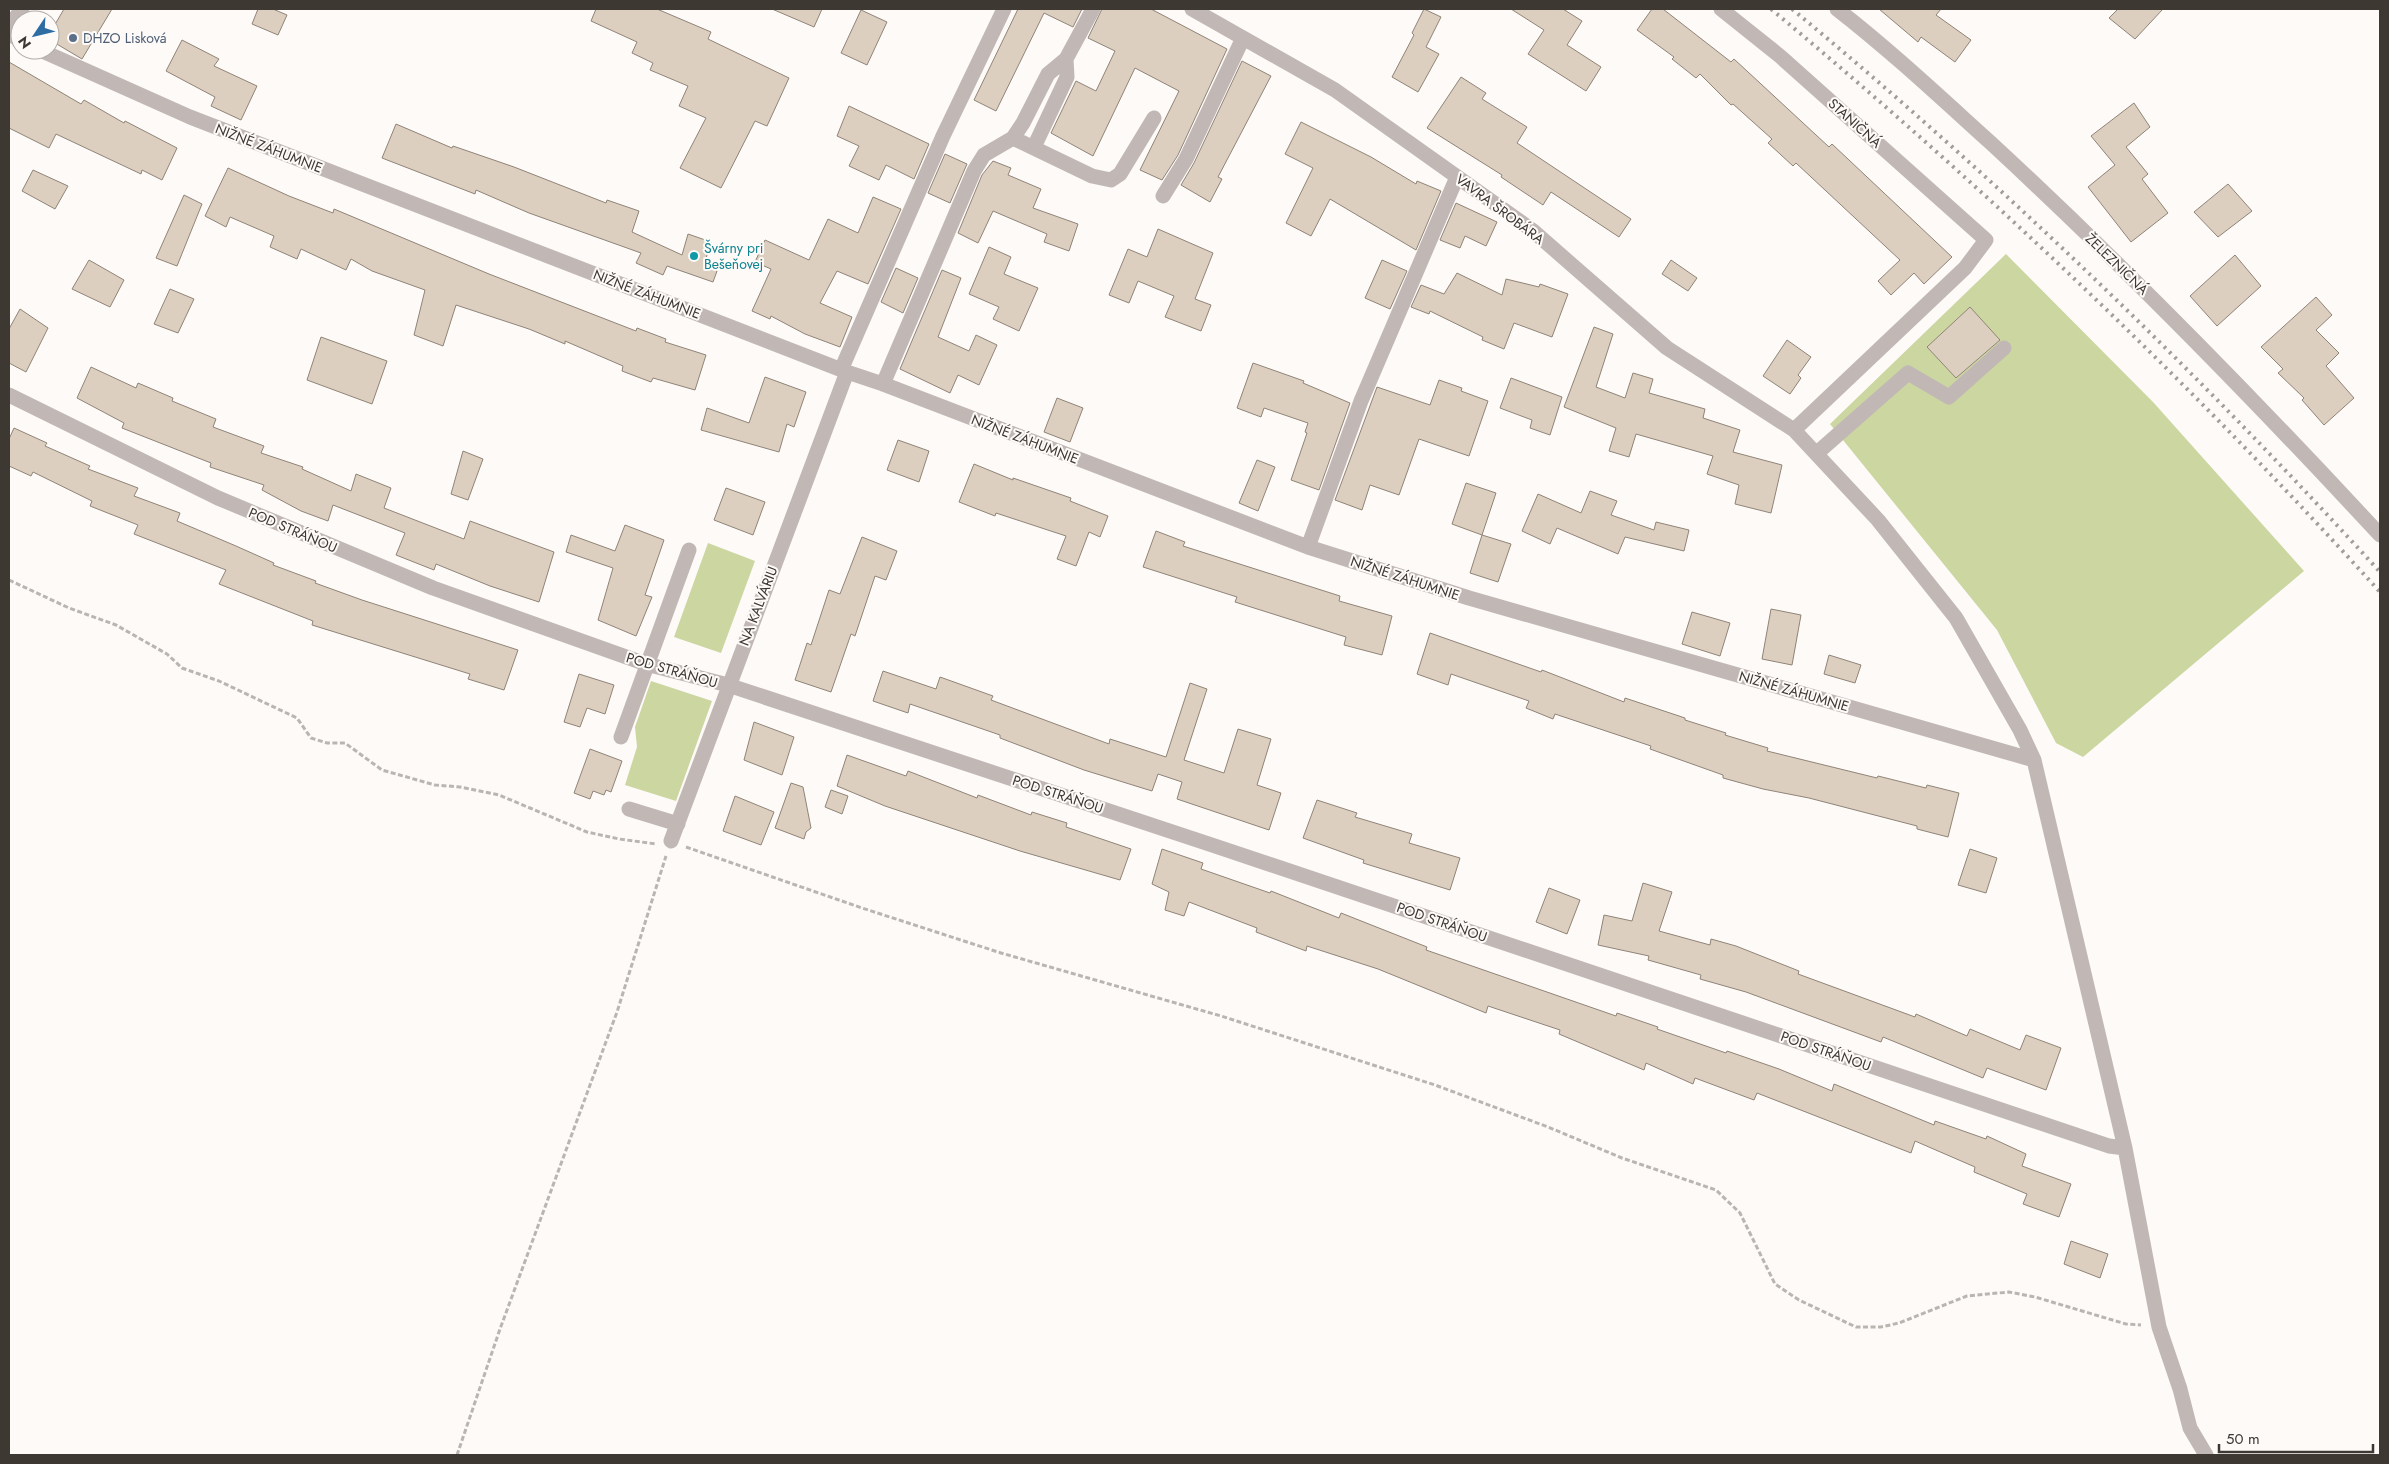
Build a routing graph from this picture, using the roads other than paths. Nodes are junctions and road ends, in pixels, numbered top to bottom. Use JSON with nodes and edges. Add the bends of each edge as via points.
{"nodes":[{"id":1,"x":22,"y":9,"type":"edge"},
{"id":2,"x":1004,"y":9,"type":"edge"},
{"id":3,"x":1093,"y":9,"type":"edge"},
{"id":4,"x":1192,"y":9,"type":"edge"},
{"id":5,"x":1721,"y":9,"type":"edge"},
{"id":6,"x":1838,"y":9,"type":"edge"},
{"id":7,"x":9,"y":26,"type":"edge"},
{"id":8,"x":1243,"y":38,"type":"junction"},
{"id":9,"x":60,"y":59,"type":"edge"},
{"id":10,"x":1066,"y":59,"type":"junction"},
{"id":11,"x":1154,"y":118,"type":"dead end"},
{"id":12,"x":1013,"y":138,"type":"junction"},
{"id":13,"x":1034,"y":146,"type":"junction"},
{"id":14,"x":1457,"y":177,"type":"junction"},
{"id":15,"x":1162,"y":196,"type":"dead end"},
{"id":16,"x":2004,"y":348,"type":"dead end"},
{"id":17,"x":844,"y":371,"type":"junction"},
{"id":18,"x":883,"y":384,"type":"junction"},
{"id":19,"x":9,"y":395,"type":"edge"},
{"id":20,"x":1794,"y":430,"type":"junction"},
{"id":21,"x":1817,"y":453,"type":"junction"},
{"id":22,"x":2380,"y":535,"type":"edge"},
{"id":23,"x":1308,"y":547,"type":"junction"},
{"id":24,"x":689,"y":550,"type":"dead end"},
{"id":25,"x":646,"y":664,"type":"junction"},
{"id":26,"x":728,"y":685,"type":"junction"},
{"id":27,"x":621,"y":737,"type":"dead end"},
{"id":28,"x":2034,"y":760,"type":"junction"},
{"id":29,"x":629,"y":808,"type":"dead end"},
{"id":30,"x":678,"y":824,"type":"junction"},
{"id":31,"x":671,"y":841,"type":"road end"},
{"id":32,"x":2125,"y":1148,"type":"junction"},
{"id":33,"x":2206,"y":1455,"type":"edge"}],
"edges":[{"from":1,"to":7,"type":"street"},
{"from":2,"to":17,"type":"street","name":"NA KALVÁRIU","via":[[943,136]]},
{"from":3,"to":10,"type":"street"},
{"from":4,"to":8,"type":"street","name":"VAVRA ŠROBÁRA"},
{"from":5,"to":20,"type":"street","name":"STANIČNÁ","via":[[1780,57],[1986,240],[1965,268]]},
{"from":6,"to":22,"type":"street","name":"ŽELEZNIČNÁ","via":[[1939,96],[2132,278],[2236,381]]},
{"from":8,"to":14,"type":"street","name":"VAVRA ŠROBÁRA","via":[[1334,90]]},
{"from":8,"to":15,"type":"street","via":[[1186,159]]},
{"from":9,"to":17,"type":"street","name":"NIŽNÉ ZÁHUMNIE","via":[[190,117]]},
{"from":10,"to":12,"type":"street","via":[[1048,74]]},
{"from":10,"to":13,"type":"street","via":[[1067,77]]},
{"from":11,"to":13,"type":"street","via":[[1120,174],[1110,180],[1092,176]]},
{"from":12,"to":13,"type":"street"},
{"from":12,"to":18,"type":"street","via":[[984,155],[974,171]]},
{"from":14,"to":20,"type":"street","name":"VAVRA ŠROBÁRA","via":[[1532,230],[1667,348]]},
{"from":14,"to":23,"type":"street","via":[[1361,401]]},
{"from":16,"to":21,"type":"street","via":[[1949,397],[1908,373]]},
{"from":17,"to":18,"type":"street","name":"NIŽNÉ ZÁHUMNIE"},
{"from":17,"to":26,"type":"street","name":"NA KALVÁRIU"},
{"from":18,"to":23,"type":"street","name":"NIŽNÉ ZÁHUMNIE"},
{"from":19,"to":25,"type":"street","name":"POD STRÁŇOU","via":[[218,498],[433,588]]},
{"from":20,"to":21,"type":"street","name":"VAVRA ŠROBÁRA"},
{"from":21,"to":28,"type":"street","name":"VAVRA ŠROBÁRA","via":[[1878,520],[1956,618]]},
{"from":23,"to":28,"type":"street","name":"NIŽNÉ ZÁHUMNIE","via":[[1469,598]]},
{"from":24,"to":25,"type":"street"},
{"from":25,"to":26,"type":"street","name":"POD STRÁŇOU"},
{"from":25,"to":27,"type":"street"},
{"from":26,"to":30,"type":"street","name":"NA KALVÁRIU"},
{"from":26,"to":32,"type":"street","name":"POD STRÁŇOU","via":[[2100,1143]]},
{"from":28,"to":32,"type":"street","name":"VAVRA ŠROBÁRA"},
{"from":29,"to":30,"type":"street"},
{"from":30,"to":31,"type":"street","name":"NA KALVÁRIU"},
{"from":32,"to":33,"type":"street","name":"VAVRA ŠROBÁRA","via":[[2160,1327],[2190,1428]]}]}
